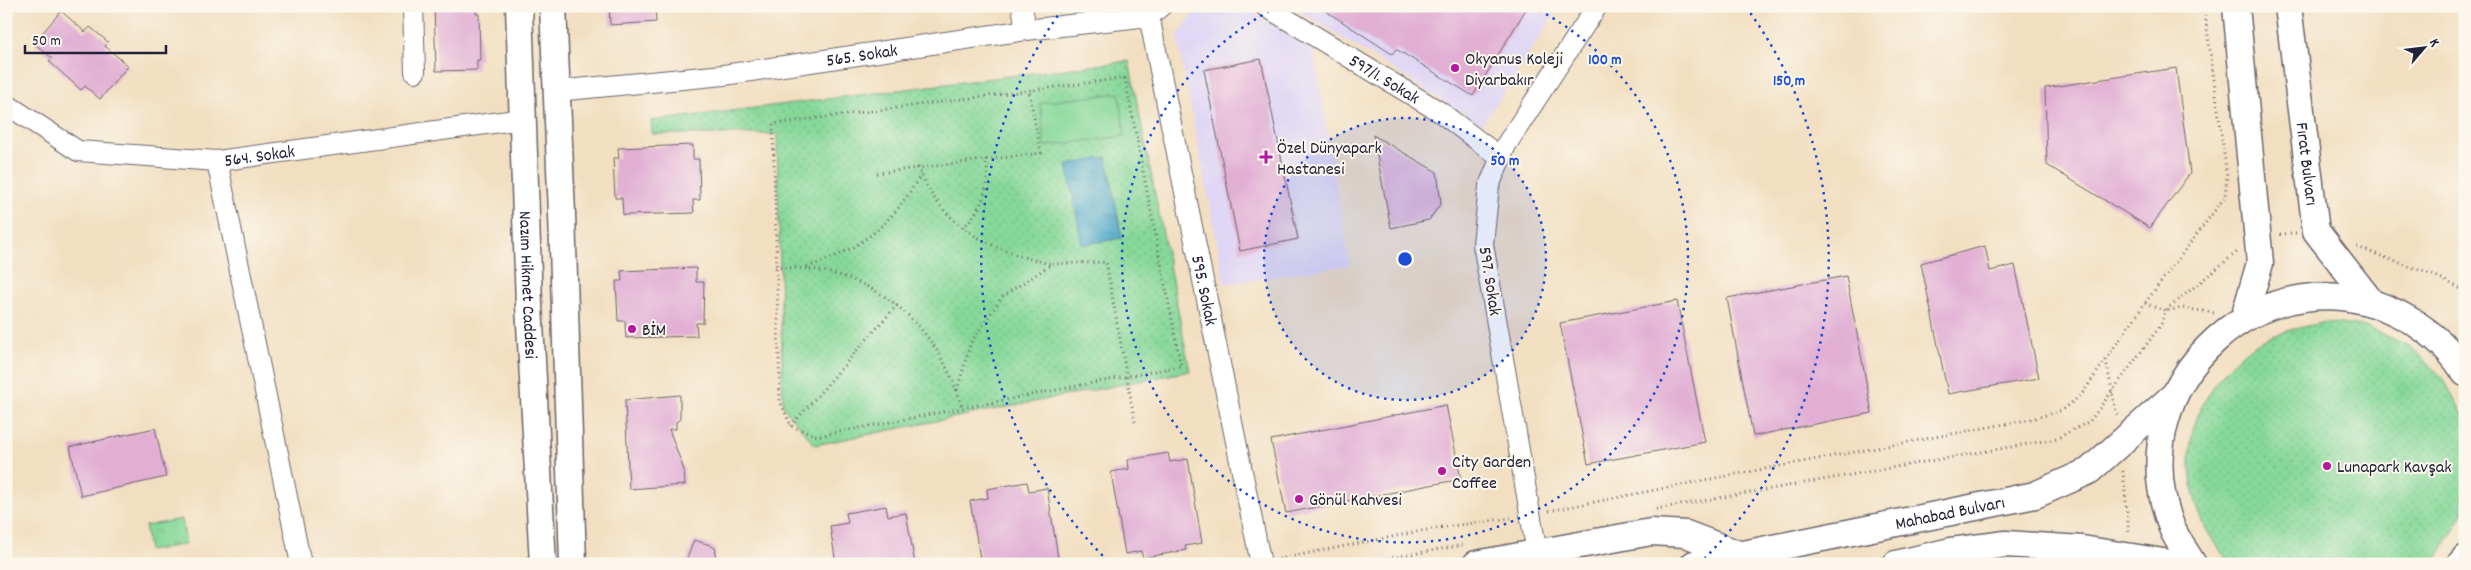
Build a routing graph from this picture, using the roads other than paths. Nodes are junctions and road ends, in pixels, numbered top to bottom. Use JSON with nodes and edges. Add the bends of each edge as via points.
{"nodes":[{"id":1,"x":413,"y":6,"type":"edge"},
{"id":2,"x":519,"y":6,"type":"edge"},
{"id":3,"x":553,"y":6,"type":"edge"},
{"id":4,"x":1022,"y":6,"type":"edge"},
{"id":5,"x":1265,"y":6,"type":"edge"},
{"id":6,"x":1597,"y":6,"type":"edge"},
{"id":7,"x":2236,"y":6,"type":"edge"},
{"id":8,"x":2288,"y":6,"type":"edge"},
{"id":9,"x":1155,"y":11,"type":"edge"},
{"id":10,"x":1026,"y":30,"type":"junction"},
{"id":11,"x":415,"y":72,"type":"dead end"},
{"id":12,"x":556,"y":91,"type":"junction"},
{"id":13,"x":6,"y":104,"type":"edge"},
{"id":14,"x":523,"y":119,"type":"junction"},
{"id":15,"x":1501,"y":158,"type":"junction"},
{"id":16,"x":217,"y":160,"type":"junction"},
{"id":17,"x":2372,"y":303,"type":"junction"},
{"id":18,"x":2244,"y":318,"type":"junction"},
{"id":19,"x":2462,"y":366,"type":"edge"},
{"id":20,"x":2174,"y":395,"type":"junction"},
{"id":21,"x":1538,"y":553,"type":"junction"},
{"id":22,"x":1471,"y":554,"type":"edge"},
{"id":23,"x":1741,"y":555,"type":"junction"},
{"id":24,"x":2083,"y":557,"type":"edge"},
{"id":25,"x":2465,"y":558,"type":"edge"},
{"id":26,"x":1261,"y":563,"type":"edge"},
{"id":27,"x":301,"y":564,"type":"edge"},
{"id":28,"x":544,"y":564,"type":"edge"},
{"id":29,"x":573,"y":564,"type":"edge"},
{"id":30,"x":1694,"y":564,"type":"edge"},
{"id":31,"x":1896,"y":564,"type":"edge"},
{"id":32,"x":2176,"y":564,"type":"edge"},
{"id":33,"x":2193,"y":564,"type":"edge"},
{"id":34,"x":2460,"y":564,"type":"edge"}],
"edges":[{"from":1,"to":11,"type":"street"},
{"from":2,"to":14,"type":"main road","name":"Nazım Hikmet Caddesi"},
{"from":3,"to":12,"type":"main road","name":"Nazım Hikmet Caddesi"},
{"from":4,"to":10,"type":"street"},
{"from":5,"to":15,"type":"street","name":"597/1. Sokak","via":[[1440,112]]},
{"from":6,"to":15,"type":"street","name":"597. Sokak","via":[[1506,145]]},
{"from":7,"to":18,"type":"main road","via":[[2260,263]]},
{"from":8,"to":17,"type":"main road","name":"Fırat Bulvarı","via":[[2316,232]]},
{"from":9,"to":10,"type":"street","name":"565. Sokak"},
{"from":9,"to":26,"type":"street","name":"595. Sokak"},
{"from":10,"to":12,"type":"street","name":"565. Sokak","via":[[724,75]]},
{"from":12,"to":29,"type":"main road","name":"Nazım Hikmet Caddesi"},
{"from":13,"to":16,"type":"street","name":"564. Sokak","via":[[78,151]]},
{"from":14,"to":16,"type":"street","name":"564. Sokak"},
{"from":14,"to":28,"type":"main road","name":"Nazım Hikmet Caddesi","via":[[529,306]]},
{"from":15,"to":21,"type":"street","name":"597. Sokak","via":[[1488,186],[1483,244]]},
{"from":16,"to":27,"type":"street"},
{"from":17,"to":18,"type":"main road","via":[[2328,297],[2285,302]]},
{"from":17,"to":19,"type":"main road","via":[[2420,326]]},
{"from":18,"to":20,"type":"main road","via":[[2215,338],[2192,364]]},
{"from":20,"to":23,"type":"main road","name":"Mahabad Bulvarı","via":[[2088,471],[2035,495]]},
{"from":20,"to":33,"type":"main road","via":[[2161,438],[2161,484],[2172,528]]},
{"from":21,"to":22,"type":"main road"},
{"from":21,"to":23,"type":"main road","via":[[1650,532],[1686,534]]},
{"from":23,"to":30,"type":"main road","name":"Mahabad Bulvarı"},
{"from":24,"to":31,"type":"main road","via":[[2006,544],[1951,551]]},
{"from":24,"to":32,"type":"main road"},
{"from":25,"to":34,"type":"main road"}]}
